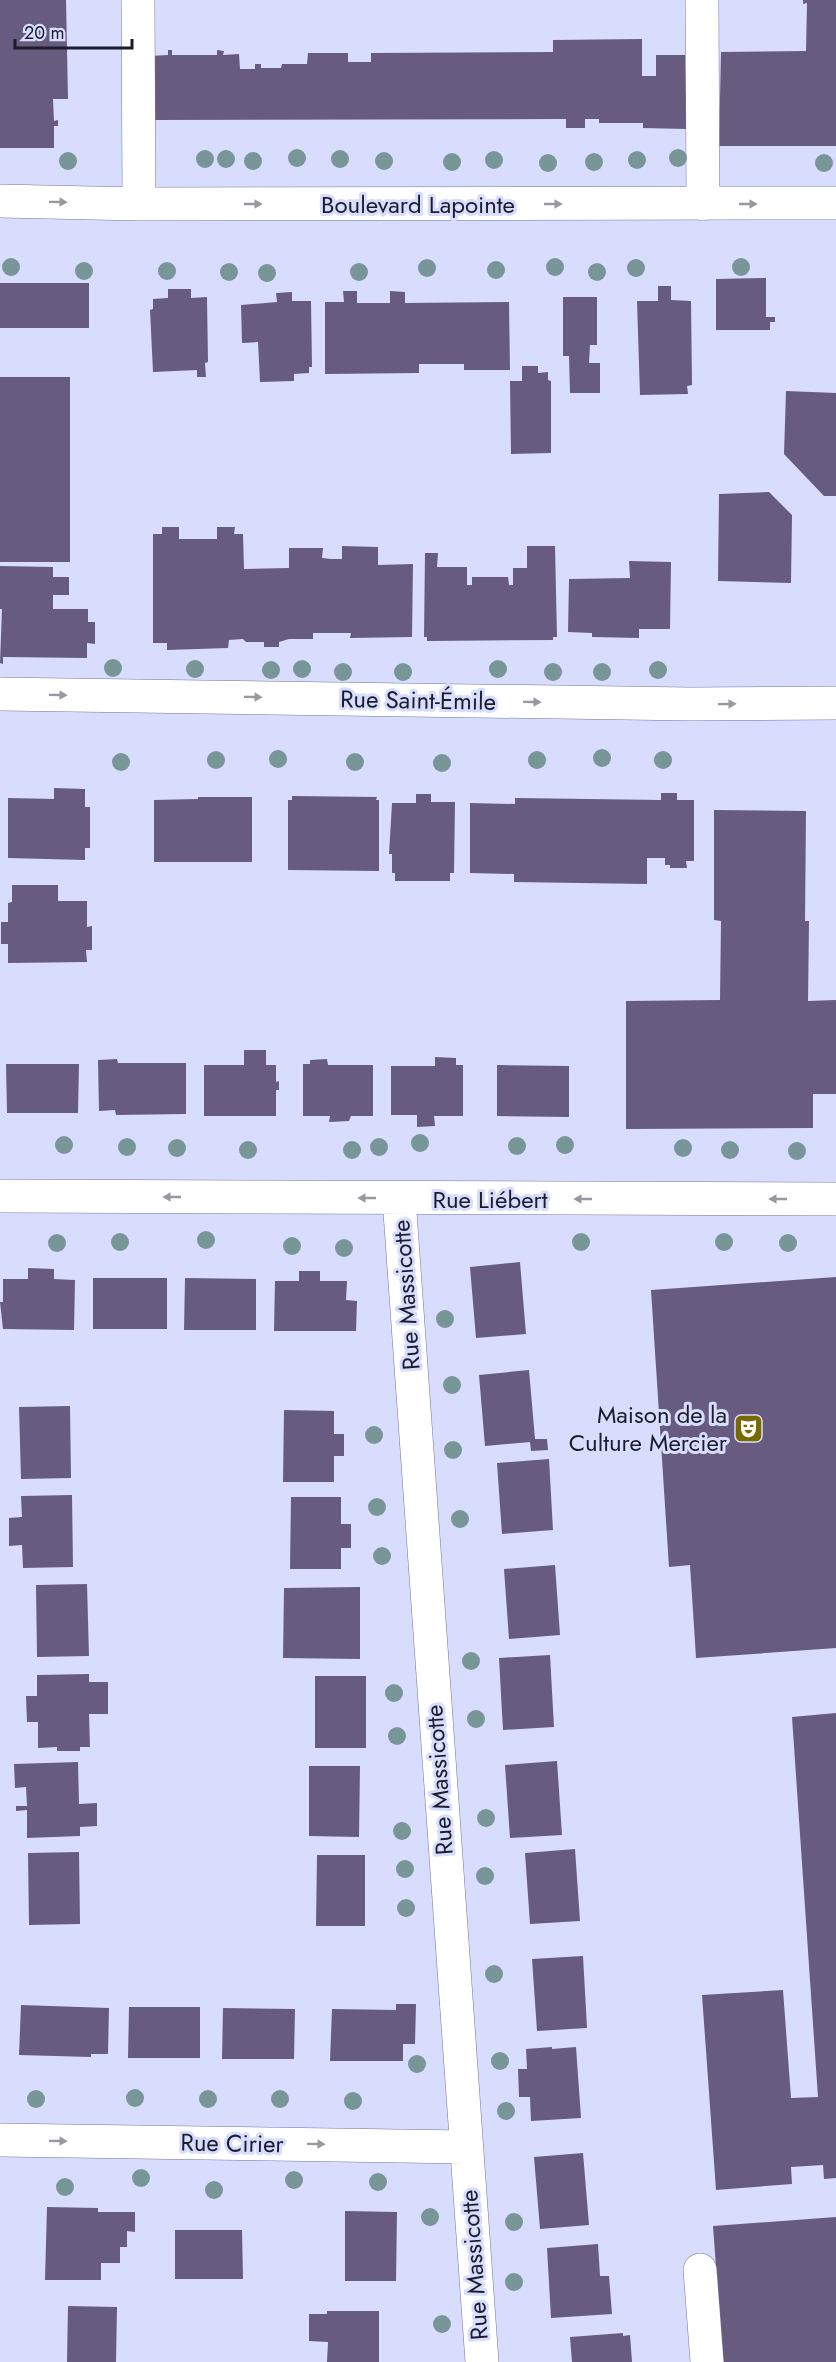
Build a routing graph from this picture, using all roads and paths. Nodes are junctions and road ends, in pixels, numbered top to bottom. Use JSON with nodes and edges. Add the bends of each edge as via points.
{"nodes":[{"id":1,"x":138,"y":0,"type":"edge"},
{"id":2,"x":702,"y":0,"type":"edge"},
{"id":3,"x":0,"y":201,"type":"edge"},
{"id":4,"x":836,"y":203,"type":"edge"},
{"id":5,"x":139,"y":204,"type":"junction"},
{"id":6,"x":703,"y":204,"type":"junction"},
{"id":7,"x":0,"y":694,"type":"edge"},
{"id":8,"x":836,"y":703,"type":"edge"},
{"id":9,"x":0,"y":1196,"type":"edge"},
{"id":10,"x":399,"y":1198,"type":"junction"},
{"id":11,"x":836,"y":1199,"type":"edge"},
{"id":12,"x":0,"y":2140,"type":"edge"},
{"id":13,"x":465,"y":2146,"type":"junction"},
{"id":14,"x":700,"y":2270,"type":"dead end"},
{"id":15,"x":482,"y":2362,"type":"edge"},
{"id":16,"x":707,"y":2362,"type":"edge"}],
"edges":[{"from":1,"to":5,"type":"street"},
{"from":2,"to":6,"type":"street"},
{"from":3,"to":5,"type":"street","name":"Boulevard Lapointe","one_way":true},
{"from":6,"to":4,"type":"street","name":"Boulevard Lapointe","one_way":true},
{"from":5,"to":6,"type":"street","name":"Boulevard Lapointe","one_way":true},
{"from":7,"to":8,"type":"street","name":"Rue Saint-Émile","one_way":true},
{"from":10,"to":9,"type":"street","name":"Rue Liébert","one_way":true},
{"from":11,"to":10,"type":"street","name":"Rue Liébert","one_way":true},
{"from":10,"to":13,"type":"street","name":"Rue Massicotte"},
{"from":12,"to":13,"type":"street","name":"Rue Cirier","one_way":true},
{"from":13,"to":15,"type":"street","name":"Rue Massicotte"},
{"from":14,"to":16,"type":"street"}]}
